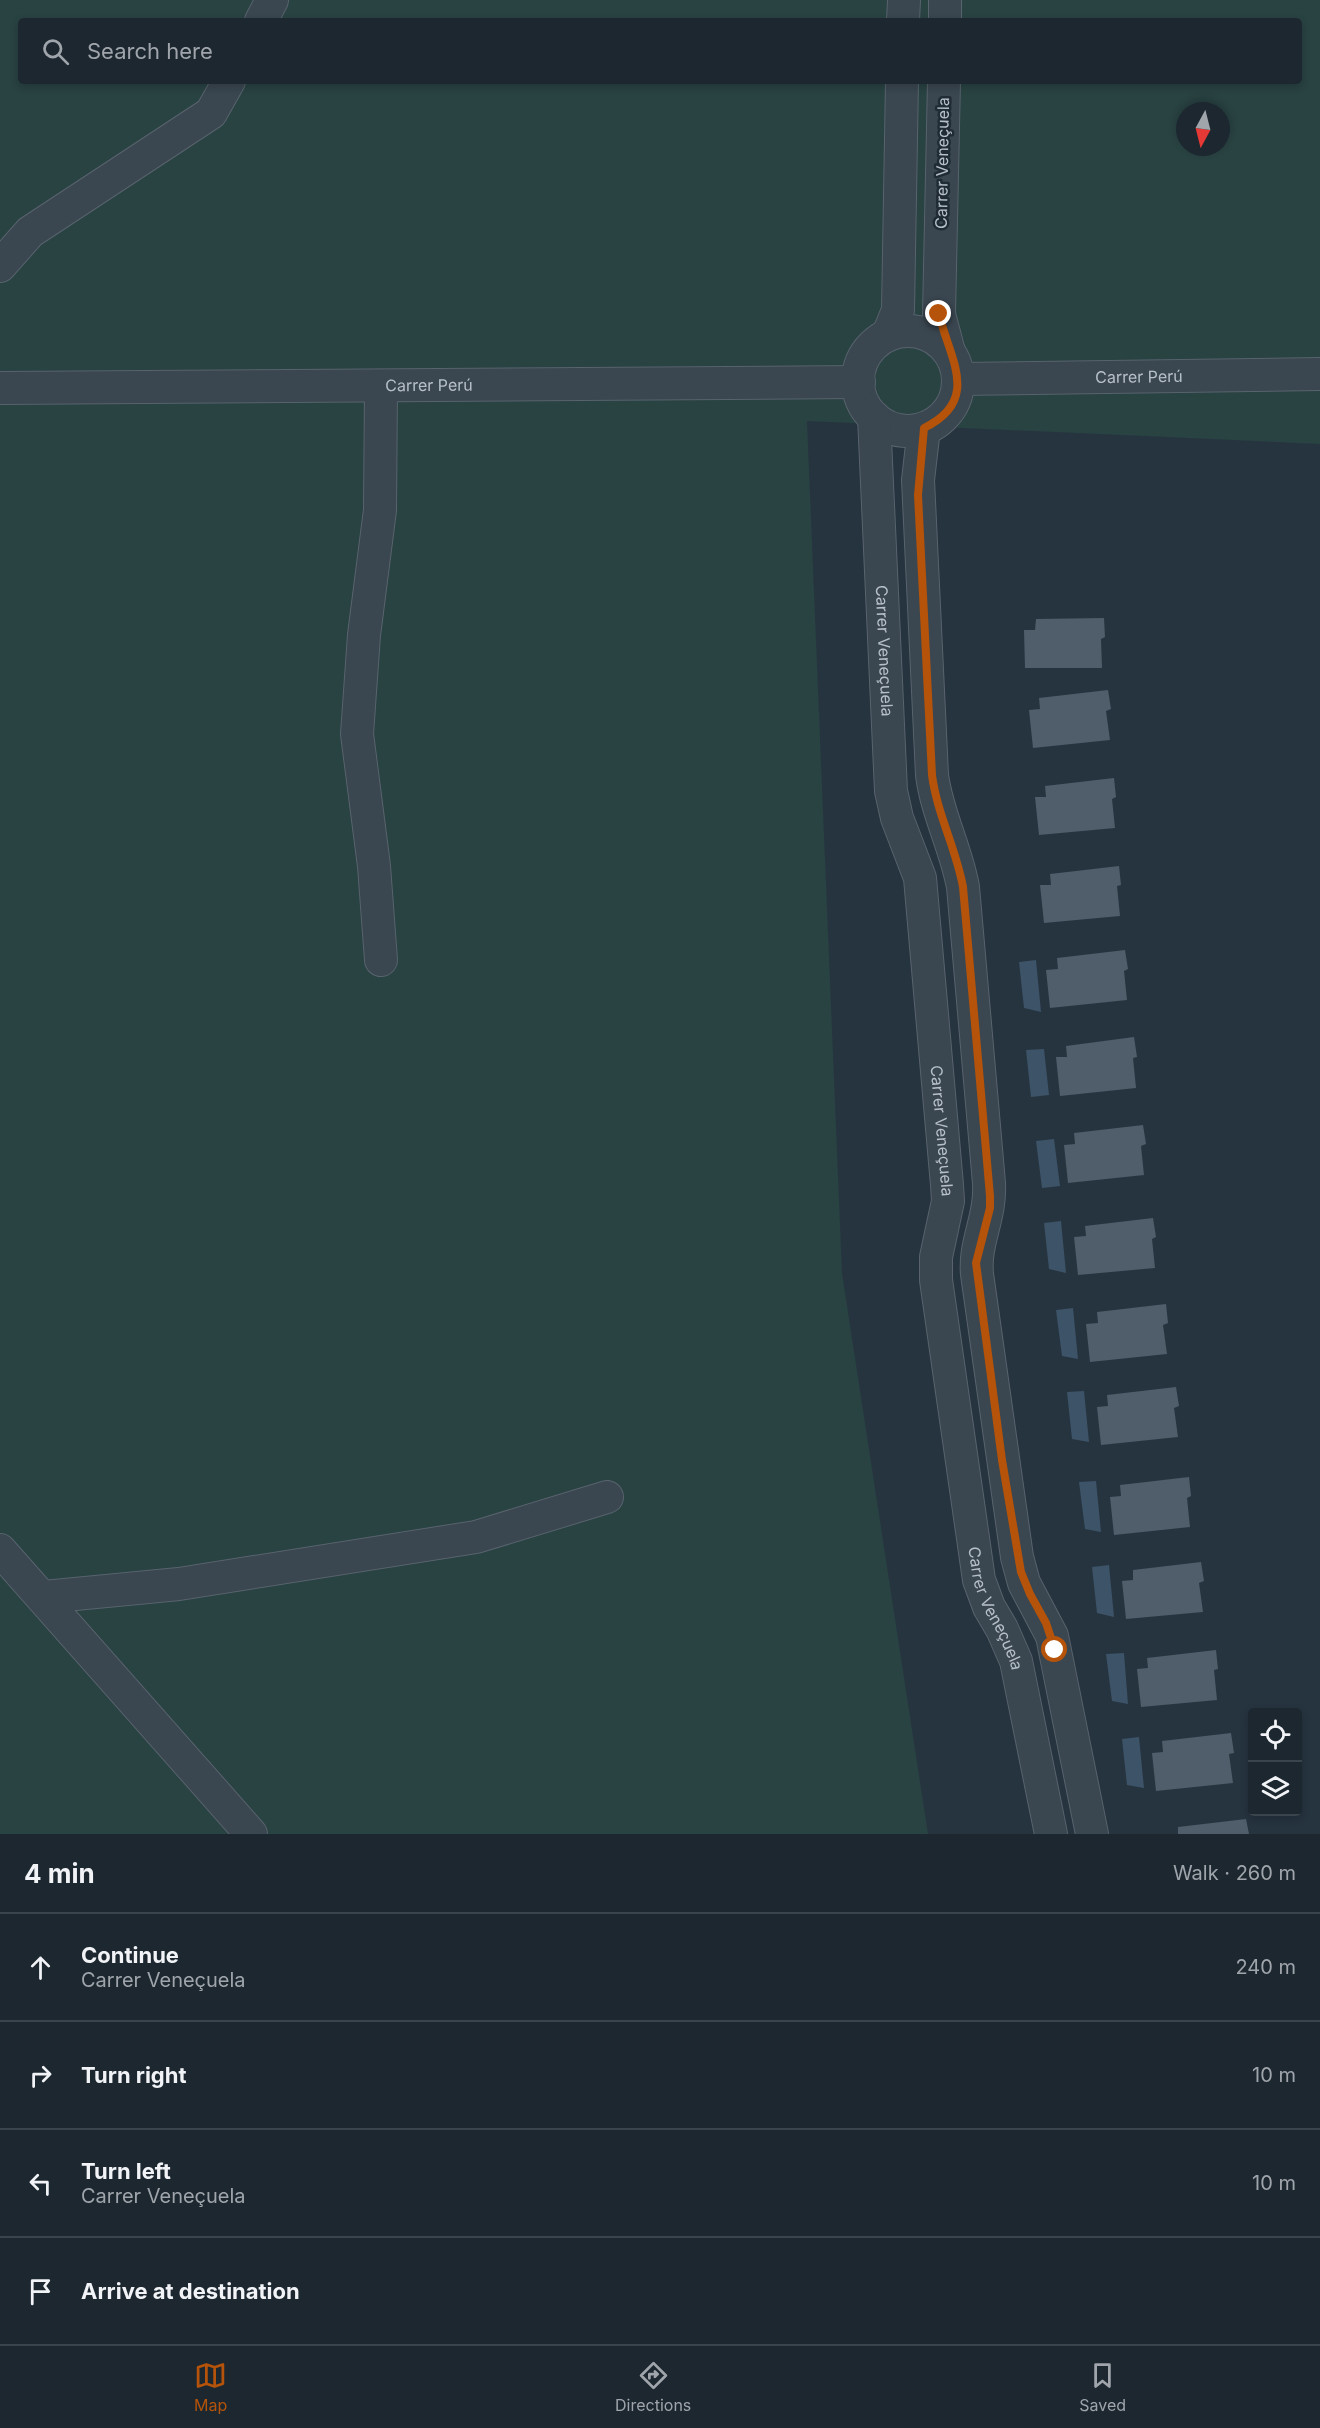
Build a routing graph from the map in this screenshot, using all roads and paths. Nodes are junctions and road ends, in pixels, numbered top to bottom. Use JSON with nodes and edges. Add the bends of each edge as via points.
{"nodes":[{"id":1,"x":272,"y":0,"type":"edge"},
{"id":2,"x":904,"y":0,"type":"edge"},
{"id":3,"x":945,"y":0,"type":"edge"},
{"id":4,"x":263,"y":18,"type":"edge"},
{"id":5,"x":903,"y":18,"type":"edge"},
{"id":6,"x":945,"y":18,"type":"edge"},
{"id":7,"x":227,"y":84,"type":"edge"},
{"id":8,"x":902,"y":84,"type":"edge"},
{"id":9,"x":944,"y":84,"type":"edge"},
{"id":10,"x":0,"y":266,"type":"edge"},
{"id":11,"x":888,"y":335,"type":"junction"},
{"id":12,"x":954,"y":365,"type":"junction"},
{"id":13,"x":1320,"y":374,"type":"edge"},
{"id":14,"x":859,"y":382,"type":"junction"},
{"id":15,"x":381,"y":386,"type":"junction"},
{"id":16,"x":0,"y":388,"type":"edge"},
{"id":17,"x":874,"y":417,"type":"junction"},
{"id":18,"x":924,"y":428,"type":"junction"},
{"id":19,"x":381,"y":960,"type":"dead end"},
{"id":20,"x":607,"y":1497,"type":"dead end"},
{"id":21,"x":0,"y":1550,"type":"edge"},
{"id":22,"x":44,"y":1596,"type":"junction"},
{"id":23,"x":251,"y":1834,"type":"edge"},
{"id":24,"x":1051,"y":1834,"type":"edge"},
{"id":25,"x":1092,"y":1834,"type":"edge"}],
"edges":[{"from":1,"to":4,"type":"street"},
{"from":2,"to":5,"type":"street"},
{"from":3,"to":6,"type":"street"},
{"from":7,"to":10,"type":"street","via":[[211,113],[30,232]]},
{"from":8,"to":11,"type":"street","via":[[898,310]]},
{"from":9,"to":12,"type":"street","name":"Carrer Veneçuela","via":[[939,314]]},
{"from":11,"to":12,"type":"street","via":[[920,332],[935,338]]},
{"from":11,"to":14,"type":"street","via":[[865,356]]},
{"from":12,"to":13,"type":"street","name":"Carrer Perú"},
{"from":12,"to":18,"type":"street","via":[[957,395],[937,422]]},
{"from":14,"to":15,"type":"street","name":"Carrer Perú"},
{"from":14,"to":17,"type":"street","via":[[864,404]]},
{"from":15,"to":16,"type":"street","name":"Carrer Perú"},
{"from":15,"to":19,"type":"street","via":[[380,510],[364,635],[357,734]]},
{"from":17,"to":18,"type":"street","via":[[905,430]]},
{"from":17,"to":24,"type":"street","name":"Carrer Veneçuela","via":[[891,791],[920,878],[947,1185],[947,1213],[936,1257],[940,1319],[980,1580],[988,1607],[1016,1661]]},
{"from":18,"to":25,"type":"street","via":[[918,495],[932,775],[940,817],[953,846],[963,887],[989,1183],[990,1208],[978,1250],[978,1274],[1017,1557],[1024,1583],[1054,1643]]},
{"from":20,"to":22,"type":"street","via":[[476,1537],[179,1584]]},
{"from":21,"to":22,"type":"street"},
{"from":22,"to":23,"type":"street"}]}
